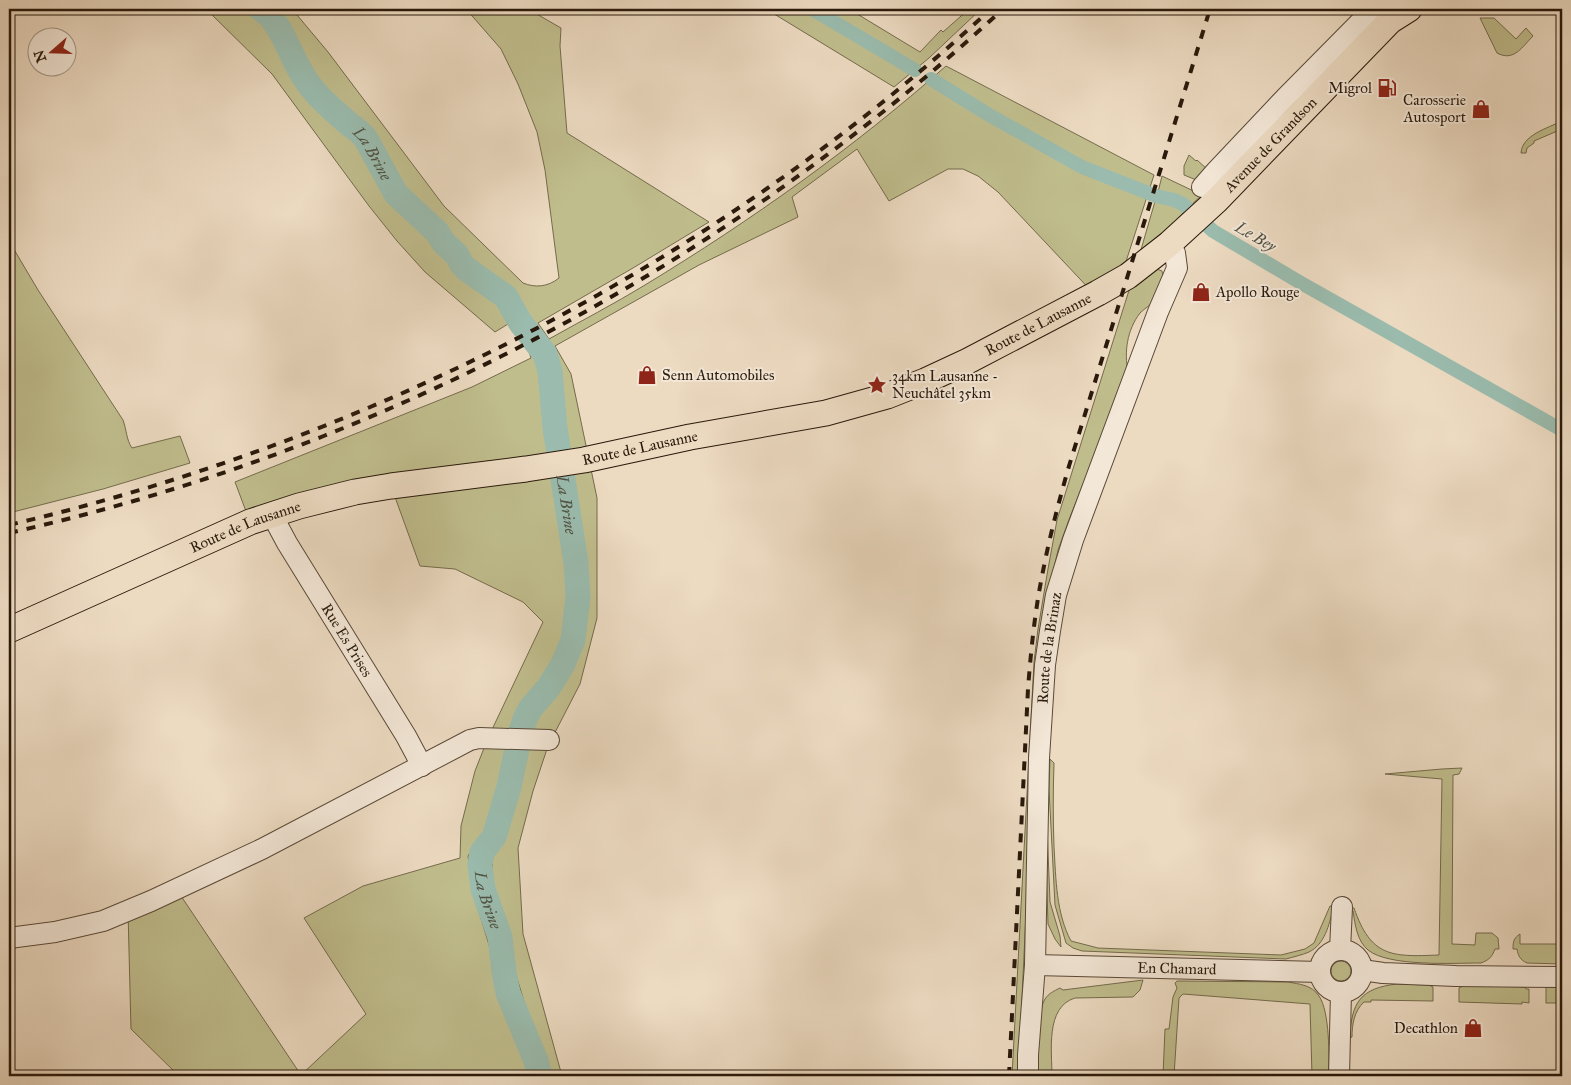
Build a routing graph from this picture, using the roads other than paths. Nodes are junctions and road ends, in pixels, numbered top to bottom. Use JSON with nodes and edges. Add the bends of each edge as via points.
{"nodes":[{"id":1,"x":1392,"y":12,"type":"edge"},
{"id":2,"x":1177,"y":238,"type":"junction"},
{"id":3,"x":272,"y":515,"type":"junction"},
{"id":4,"x":9,"y":630,"type":"edge"},
{"id":5,"x":549,"y":740,"type":"dead end"},
{"id":6,"x":422,"y":766,"type":"junction"},
{"id":7,"x":1342,"y":907,"type":"dead end"},
{"id":8,"x":9,"y":938,"type":"edge"},
{"id":9,"x":1340,"y":950,"type":"junction"},
{"id":10,"x":1035,"y":965,"type":"junction"},
{"id":11,"x":1362,"y":970,"type":"junction"},
{"id":12,"x":1320,"y":972,"type":"junction"},
{"id":13,"x":1562,"y":977,"type":"edge"},
{"id":14,"x":1341,"y":992,"type":"junction"},
{"id":15,"x":1028,"y":1076,"type":"edge"},
{"id":16,"x":1338,"y":1076,"type":"edge"}],
"edges":[{"from":1,"to":2,"type":"main road","name":"Avenue de Grandson","via":[[1209,194]]},
{"from":2,"to":3,"type":"main road","name":"Route de Lausanne","via":[[1128,276],[1095,295],[962,364],[887,396],[826,413],[683,438],[584,460],[364,491]]},
{"from":2,"to":10,"type":"street","name":"Route de la Brinaz","via":[[1177,268],[1072,540],[1056,595],[1045,665],[1040,733]]},
{"from":3,"to":4,"type":"main road","name":"Route de Lausanne"},
{"from":3,"to":6,"type":"street","name":"Rue Es Prises"},
{"from":5,"to":6,"type":"street","via":[[470,740]]},
{"from":6,"to":8,"type":"street","via":[[262,849],[103,921]]},
{"from":7,"to":9,"type":"street"},
{"from":9,"to":11,"type":"street","via":[[1352,953],[1361,963]]},
{"from":9,"to":12,"type":"street","via":[[1328,954]]},
{"from":10,"to":12,"type":"street","name":"En Chamard"},
{"from":10,"to":15,"type":"street","name":"Route de la Brinaz"},
{"from":11,"to":13,"type":"street","via":[[1456,976]]},
{"from":11,"to":14,"type":"street","via":[[1354,988]]},
{"from":12,"to":14,"type":"street","via":[[1329,988]]},
{"from":14,"to":16,"type":"street"}]}
